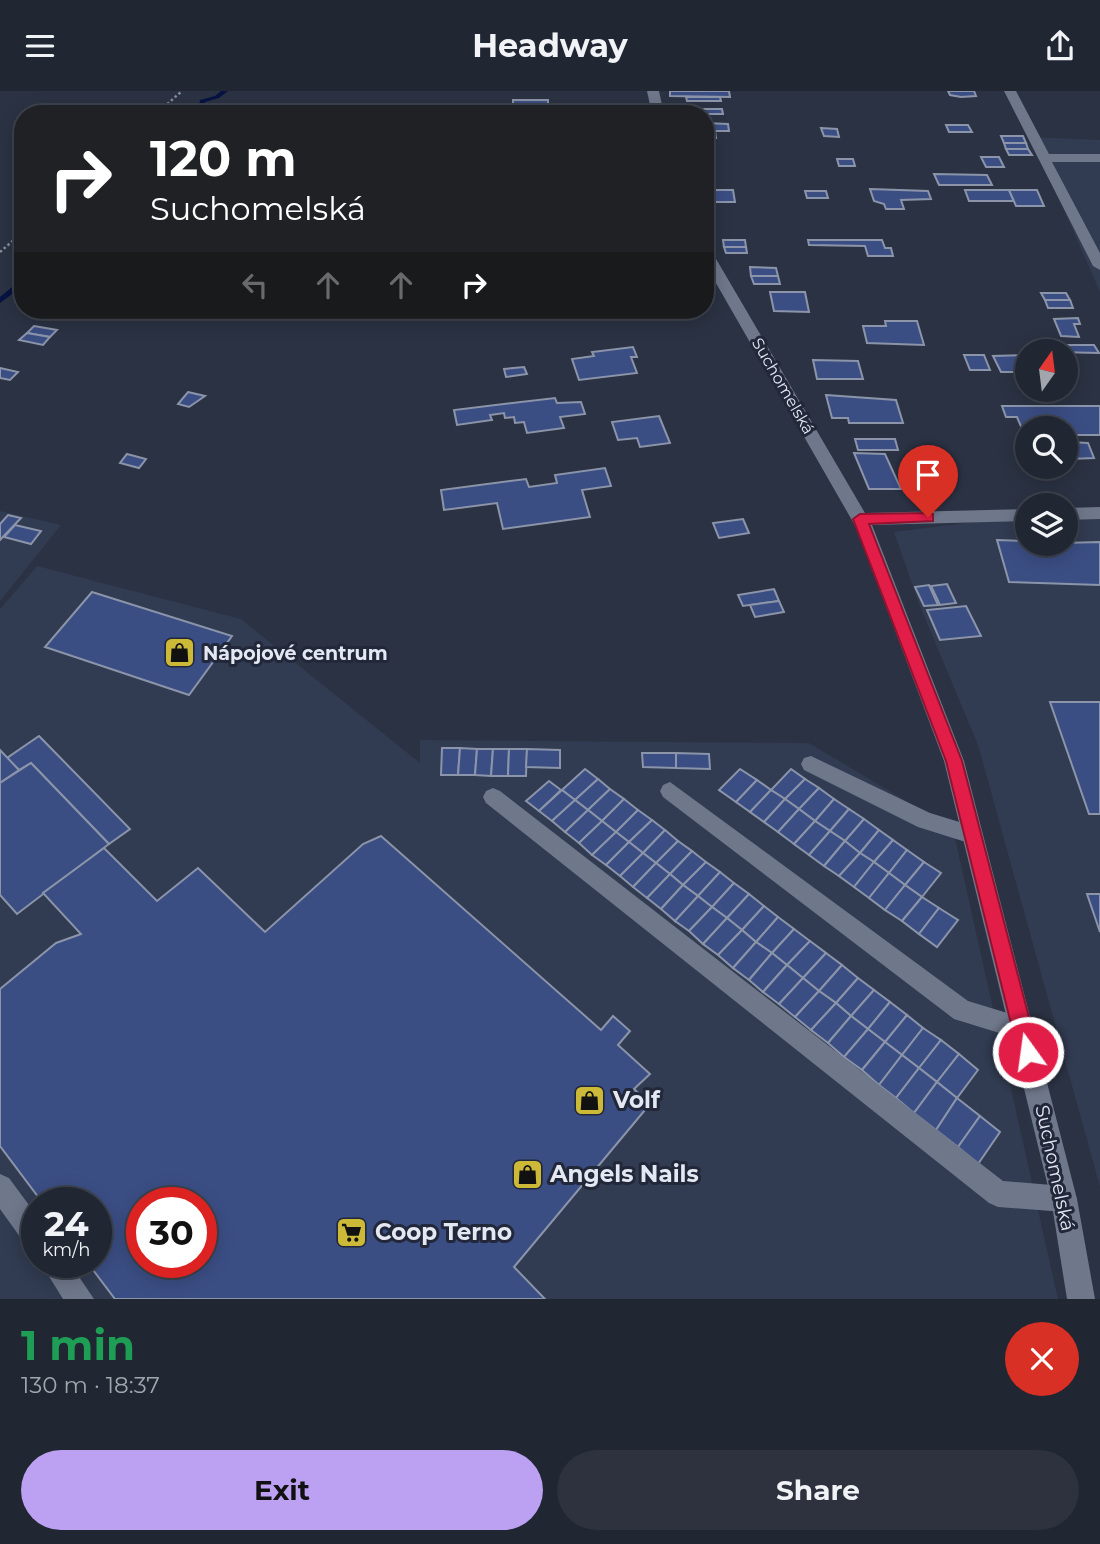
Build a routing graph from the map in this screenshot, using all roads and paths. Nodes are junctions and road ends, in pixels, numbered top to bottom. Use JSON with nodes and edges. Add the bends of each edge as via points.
{"nodes":[{"id":1,"x":182,"y":91,"type":"edge"},
{"id":2,"x":1010,"y":91,"type":"edge"},
{"id":3,"x":166,"y":105,"type":"edge"},
{"id":4,"x":1046,"y":158,"type":"junction"},
{"id":5,"x":1100,"y":158,"type":"edge"},
{"id":6,"x":14,"y":240,"type":"edge"},
{"id":7,"x":0,"y":252,"type":"edge"},
{"id":8,"x":1100,"y":266,"type":"edge"},
{"id":9,"x":714,"y":268,"type":"edge"},
{"id":10,"x":1078,"y":513,"type":"edge"},
{"id":11,"x":1100,"y":513,"type":"edge"},
{"id":12,"x":1015,"y":515,"type":"edge"},
{"id":13,"x":860,"y":519,"type":"junction"},
{"id":14,"x":811,"y":764,"type":"dead end"},
{"id":15,"x":670,"y":791,"type":"dead end"},
{"id":16,"x":493,"y":797,"type":"dead end"},
{"id":17,"x":972,"y":835,"type":"junction"},
{"id":18,"x":1021,"y":1028,"type":"junction"},
{"id":19,"x":0,"y":1187,"type":"edge"},
{"id":20,"x":1064,"y":1199,"type":"junction"},
{"id":21,"x":21,"y":1217,"type":"edge"},
{"id":22,"x":65,"y":1278,"type":"edge"},
{"id":23,"x":80,"y":1299,"type":"edge"},
{"id":24,"x":1080,"y":1299,"type":"edge"}],
"edges":[{"from":1,"to":3,"type":"path"},
{"from":2,"to":4,"type":"street"},
{"from":4,"to":5,"type":"street"},
{"from":4,"to":8,"type":"street"},
{"from":6,"to":7,"type":"path"},
{"from":9,"to":13,"type":"street","name":"Suchomelská"},
{"from":10,"to":11,"type":"street"},
{"from":12,"to":13,"type":"street"},
{"from":13,"to":17,"type":"street","name":"Suchomelská","via":[[954,761]]},
{"from":14,"to":17,"type":"street","via":[[925,821]]},
{"from":15,"to":18,"type":"street","via":[[962,1011]]},
{"from":16,"to":20,"type":"street","via":[[998,1194]]},
{"from":17,"to":18,"type":"street","name":"Suchomelská"},
{"from":18,"to":20,"type":"street","name":"Suchomelská"},
{"from":19,"to":21,"type":"street"},
{"from":20,"to":24,"type":"street","name":"Suchomelská"},
{"from":22,"to":23,"type":"street"}]}
